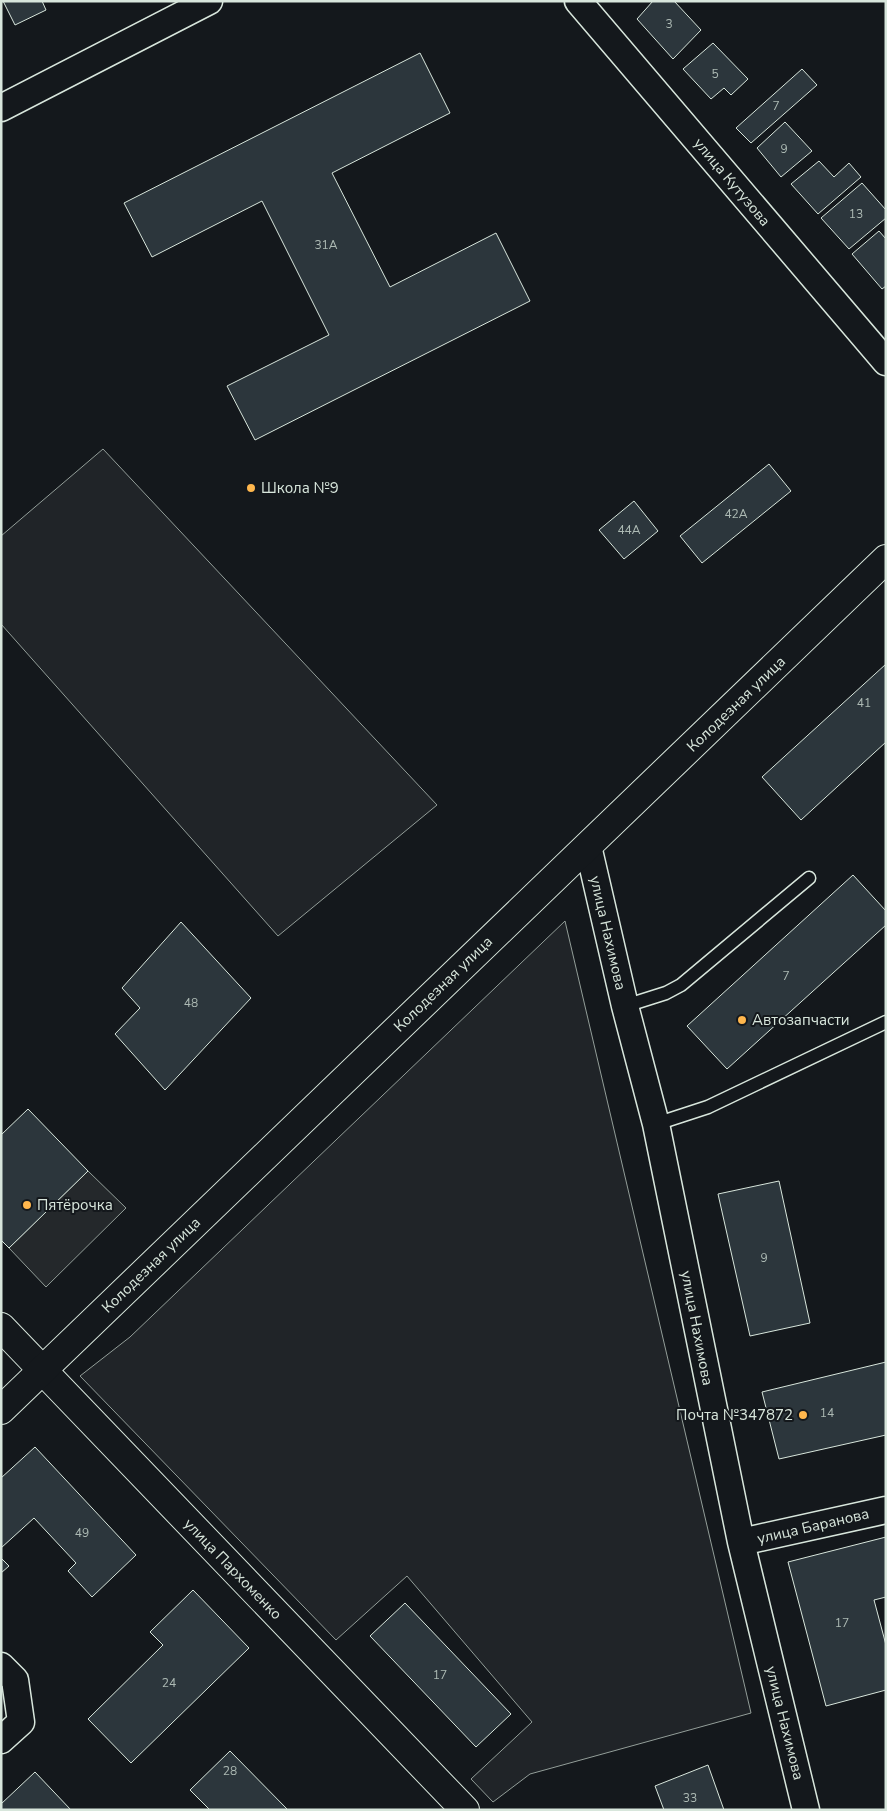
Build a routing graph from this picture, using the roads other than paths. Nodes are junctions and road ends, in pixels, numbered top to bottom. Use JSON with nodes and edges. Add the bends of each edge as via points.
{"nodes":[{"id":1,"x":209,"y":1,"type":"edge"},
{"id":2,"x":578,"y":1,"type":"edge"},
{"id":3,"x":1,"y":108,"type":"edge"},
{"id":4,"x":886,"y":362,"type":"edge"},
{"id":5,"x":883,"y":569,"type":"edge"},
{"id":6,"x":588,"y":846,"type":"junction"},
{"id":7,"x":809,"y":878,"type":"dead end"},
{"id":8,"x":625,"y":1006,"type":"junction"},
{"id":9,"x":886,"y":1022,"type":"edge"},
{"id":10,"x":656,"y":1124,"type":"junction"},
{"id":11,"x":1,"y":1327,"type":"edge"},
{"id":12,"x":42,"y":1370,"type":"junction"},
{"id":13,"x":1,"y":1410,"type":"edge"},
{"id":14,"x":886,"y":1510,"type":"edge"},
{"id":15,"x":741,"y":1542,"type":"junction"},
{"id":16,"x":1,"y":1666,"type":"edge"},
{"id":17,"x":1,"y":1740,"type":"edge"},
{"id":18,"x":465,"y":1810,"type":"edge"},
{"id":19,"x":806,"y":1810,"type":"edge"}],
"edges":[{"from":1,"to":3,"type":"street"},
{"from":2,"to":4,"type":"street","name":"улица Кутузова"},
{"from":5,"to":6,"type":"main road","name":"Колодезная улица"},
{"from":6,"to":8,"type":"street","name":"улица Нахимова"},
{"from":6,"to":12,"type":"main road","name":"Колодезная улица"},
{"from":7,"to":8,"type":"lane","via":[[682,985]]},
{"from":8,"to":10,"type":"street","name":"улица Нахимова"},
{"from":9,"to":10,"type":"lane","via":[[708,1107]]},
{"from":10,"to":15,"type":"street","name":"улица Нахимова"},
{"from":11,"to":12,"type":"main road","name":"улица Пархоменко"},
{"from":12,"to":13,"type":"main road","name":"Колодезная улица"},
{"from":12,"to":18,"type":"main road","name":"улица Пархоменко"},
{"from":14,"to":15,"type":"street","name":"улица Баранова"},
{"from":15,"to":19,"type":"street","name":"улица Нахимова"},
{"from":16,"to":17,"type":"street","via":[[15,1680],[21,1722]]}]}
